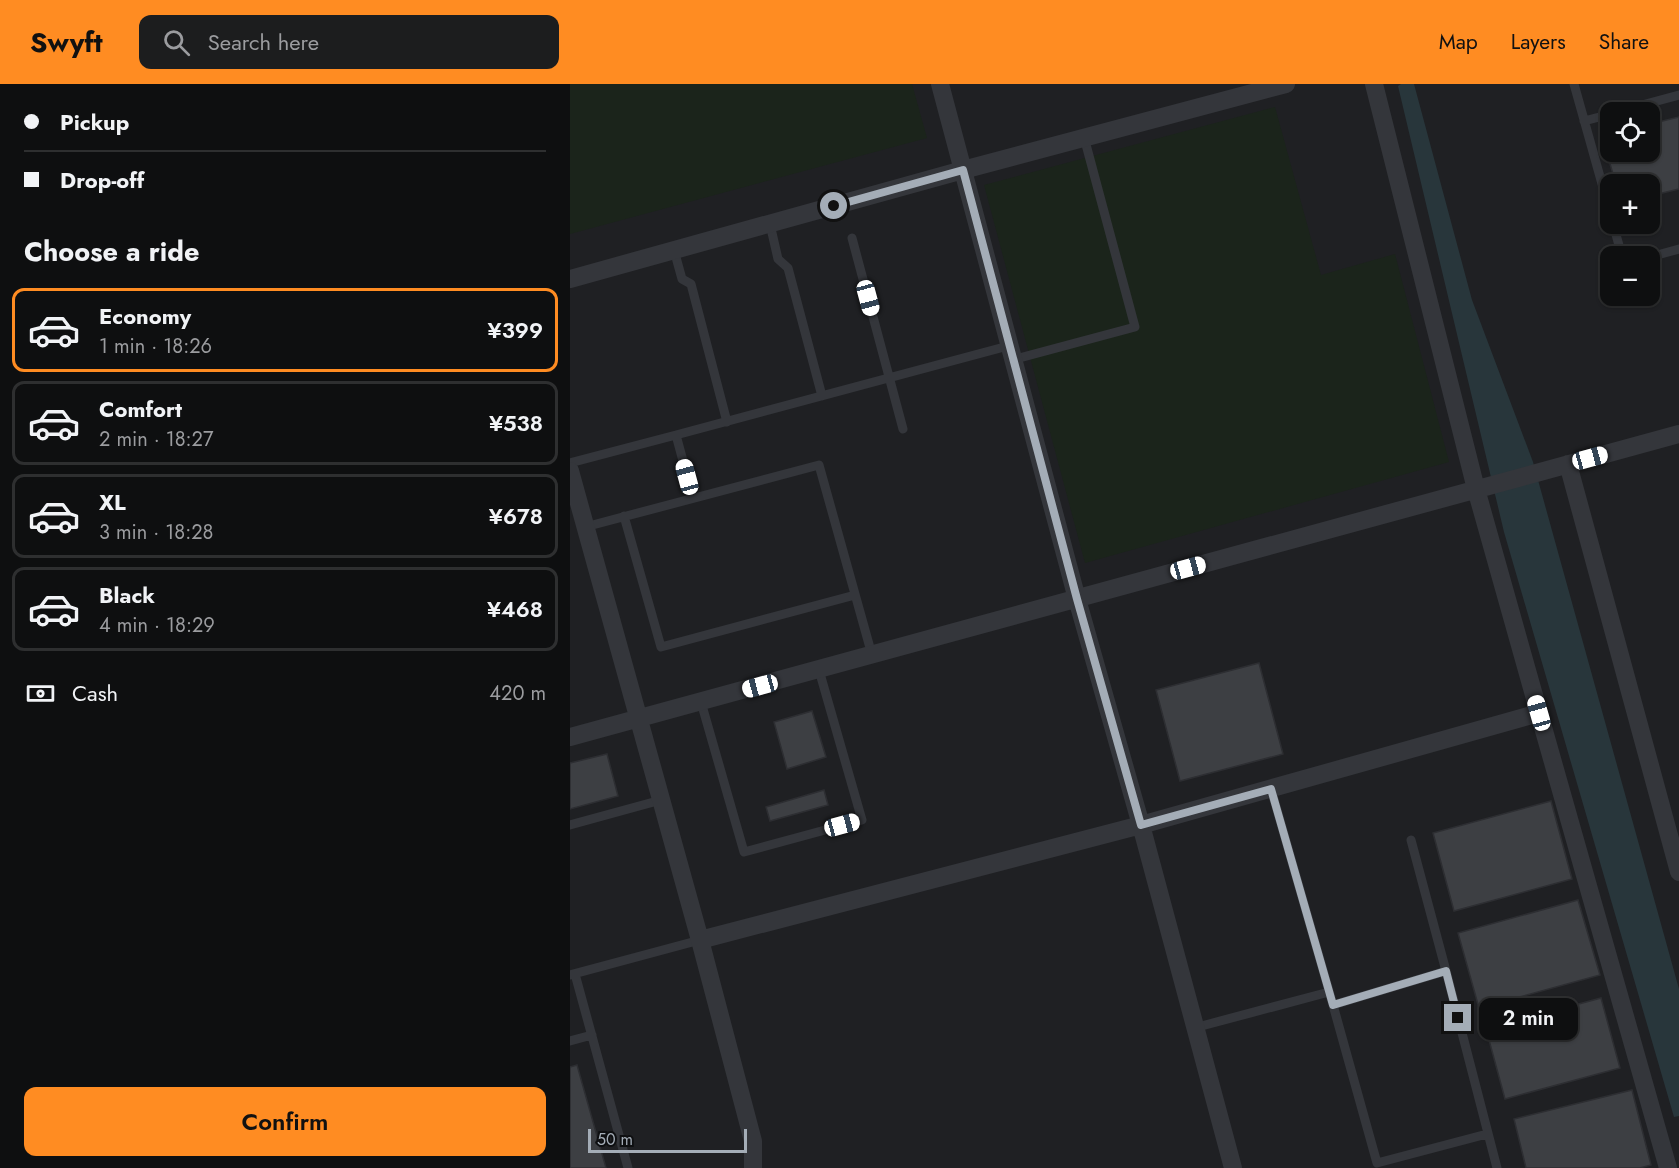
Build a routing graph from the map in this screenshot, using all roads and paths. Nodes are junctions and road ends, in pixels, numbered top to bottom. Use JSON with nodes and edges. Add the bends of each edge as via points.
{"nodes":[{"id":1,"x":940,"y":84,"type":"edge"},
{"id":2,"x":1286,"y":84,"type":"edge"},
{"id":3,"x":1374,"y":84,"type":"edge"},
{"id":4,"x":1574,"y":84,"type":"edge"},
{"id":5,"x":1237,"y":90,"type":"edge"},
{"id":6,"x":1679,"y":95,"type":"edge"},
{"id":7,"x":1653,"y":102,"type":"edge"},
{"id":8,"x":1600,"y":117,"type":"edge"},
{"id":9,"x":1584,"y":121,"type":"junction"},
{"id":10,"x":1084,"y":138,"type":"junction"},
{"id":11,"x":963,"y":170,"type":"junction"},
{"id":12,"x":1600,"y":177,"type":"edge"},
{"id":13,"x":770,"y":224,"type":"junction"},
{"id":14,"x":852,"y":238,"type":"dead end"},
{"id":15,"x":1679,"y":249,"type":"edge"},
{"id":16,"x":674,"y":250,"type":"junction"},
{"id":17,"x":1660,"y":254,"type":"edge"},
{"id":18,"x":570,"y":279,"type":"edge"},
{"id":19,"x":1010,"y":353,"type":"junction"},
{"id":20,"x":890,"y":378,"type":"junction"},
{"id":21,"x":822,"y":396,"type":"junction"},
{"id":22,"x":727,"y":422,"type":"junction"},
{"id":23,"x":903,"y":429,"type":"dead end"},
{"id":24,"x":1679,"y":434,"type":"edge"},
{"id":25,"x":676,"y":435,"type":"junction"},
{"id":26,"x":570,"y":463,"type":"edge"},
{"id":27,"x":1568,"y":464,"type":"junction"},
{"id":28,"x":570,"y":471,"type":"edge"},
{"id":29,"x":1480,"y":488,"type":"junction"},
{"id":30,"x":693,"y":498,"type":"junction"},
{"id":31,"x":624,"y":516,"type":"junction"},
{"id":32,"x":585,"y":526,"type":"junction"},
{"id":33,"x":855,"y":595,"type":"junction"},
{"id":34,"x":1077,"y":599,"type":"junction"},
{"id":35,"x":872,"y":655,"type":"junction"},
{"id":36,"x":819,"y":670,"type":"junction"},
{"id":37,"x":701,"y":702,"type":"junction"},
{"id":38,"x":1539,"y":713,"type":"junction"},
{"id":39,"x":638,"y":719,"type":"junction"},
{"id":40,"x":570,"y":737,"type":"edge"},
{"id":41,"x":1271,"y":789,"type":"junction"},
{"id":42,"x":661,"y":800,"type":"junction"},
{"id":43,"x":1672,"y":824,"type":"edge"},
{"id":44,"x":570,"y":825,"type":"edge"},
{"id":45,"x":1141,"y":825,"type":"junction"},
{"id":46,"x":1411,"y":840,"type":"dead end"},
{"id":47,"x":1679,"y":872,"type":"edge"},
{"id":48,"x":700,"y":940,"type":"junction"},
{"id":49,"x":1446,"y":971,"type":"junction"},
{"id":50,"x":572,"y":974,"type":"edge"},
{"id":51,"x":1329,"y":992,"type":"junction"},
{"id":52,"x":1333,"y":1005,"type":"junction"},
{"id":53,"x":1194,"y":1028,"type":"junction"},
{"id":54,"x":592,"y":1035,"type":"junction"},
{"id":55,"x":570,"y":1041,"type":"edge"},
{"id":56,"x":1487,"y":1134,"type":"junction"},
{"id":57,"x":1670,"y":1157,"type":"edge"},
{"id":58,"x":628,"y":1168,"type":"edge"},
{"id":59,"x":753,"y":1168,"type":"edge"},
{"id":60,"x":1233,"y":1168,"type":"edge"},
{"id":61,"x":1497,"y":1168,"type":"edge"}],
"edges":[{"from":1,"to":11,"type":"street"},
{"from":2,"to":5,"type":"street"},
{"from":3,"to":29,"type":"street"},
{"from":4,"to":9,"type":"lane"},
{"from":5,"to":10,"type":"street"},
{"from":6,"to":7,"type":"lane"},
{"from":8,"to":9,"type":"lane"},
{"from":9,"to":12,"type":"lane"},
{"from":10,"to":11,"type":"street"},
{"from":10,"to":19,"type":"lane","via":[[1135,327]]},
{"from":11,"to":13,"type":"street"},
{"from":11,"to":19,"type":"street"},
{"from":13,"to":16,"type":"street"},
{"from":13,"to":21,"type":"lane","via":[[778,259],[788,268]]},
{"from":14,"to":20,"type":"lane"},
{"from":15,"to":17,"type":"lane"},
{"from":16,"to":18,"type":"street"},
{"from":16,"to":22,"type":"lane","via":[[682,279],[691,284]]},
{"from":19,"to":20,"type":"lane"},
{"from":19,"to":34,"type":"street"},
{"from":20,"to":21,"type":"lane"},
{"from":20,"to":23,"type":"lane"},
{"from":21,"to":22,"type":"lane"},
{"from":22,"to":25,"type":"lane"},
{"from":24,"to":27,"type":"street"},
{"from":25,"to":26,"type":"lane"},
{"from":25,"to":30,"type":"lane"},
{"from":27,"to":29,"type":"street"},
{"from":27,"to":43,"type":"street"},
{"from":28,"to":32,"type":"street"},
{"from":29,"to":34,"type":"street"},
{"from":29,"to":38,"type":"street"},
{"from":30,"to":31,"type":"lane"},
{"from":30,"to":33,"type":"lane","via":[[819,465]]},
{"from":31,"to":32,"type":"lane"},
{"from":31,"to":33,"type":"lane","via":[[661,647]]},
{"from":32,"to":39,"type":"street"},
{"from":33,"to":35,"type":"lane"},
{"from":34,"to":35,"type":"street"},
{"from":34,"to":45,"type":"street"},
{"from":35,"to":36,"type":"street"},
{"from":36,"to":37,"type":"street"},
{"from":36,"to":37,"type":"lane","via":[[862,820],[744,852]]},
{"from":37,"to":39,"type":"street"},
{"from":38,"to":41,"type":"street"},
{"from":38,"to":57,"type":"street"},
{"from":39,"to":40,"type":"street"},
{"from":39,"to":42,"type":"street"},
{"from":41,"to":45,"type":"street"},
{"from":41,"to":51,"type":"lane"},
{"from":42,"to":44,"type":"lane"},
{"from":42,"to":48,"type":"street"},
{"from":43,"to":47,"type":"street"},
{"from":45,"to":48,"type":"street"},
{"from":45,"to":53,"type":"street"},
{"from":46,"to":49,"type":"lane"},
{"from":48,"to":50,"type":"lane"},
{"from":48,"to":59,"type":"street","via":[[753,1142]]},
{"from":49,"to":52,"type":"lane"},
{"from":49,"to":56,"type":"lane"},
{"from":50,"to":54,"type":"lane"},
{"from":51,"to":52,"type":"lane"},
{"from":51,"to":53,"type":"lane"},
{"from":52,"to":56,"type":"lane","via":[[1377,1162]]},
{"from":53,"to":60,"type":"street"},
{"from":54,"to":55,"type":"lane"},
{"from":54,"to":58,"type":"lane"},
{"from":56,"to":61,"type":"lane"}]}
